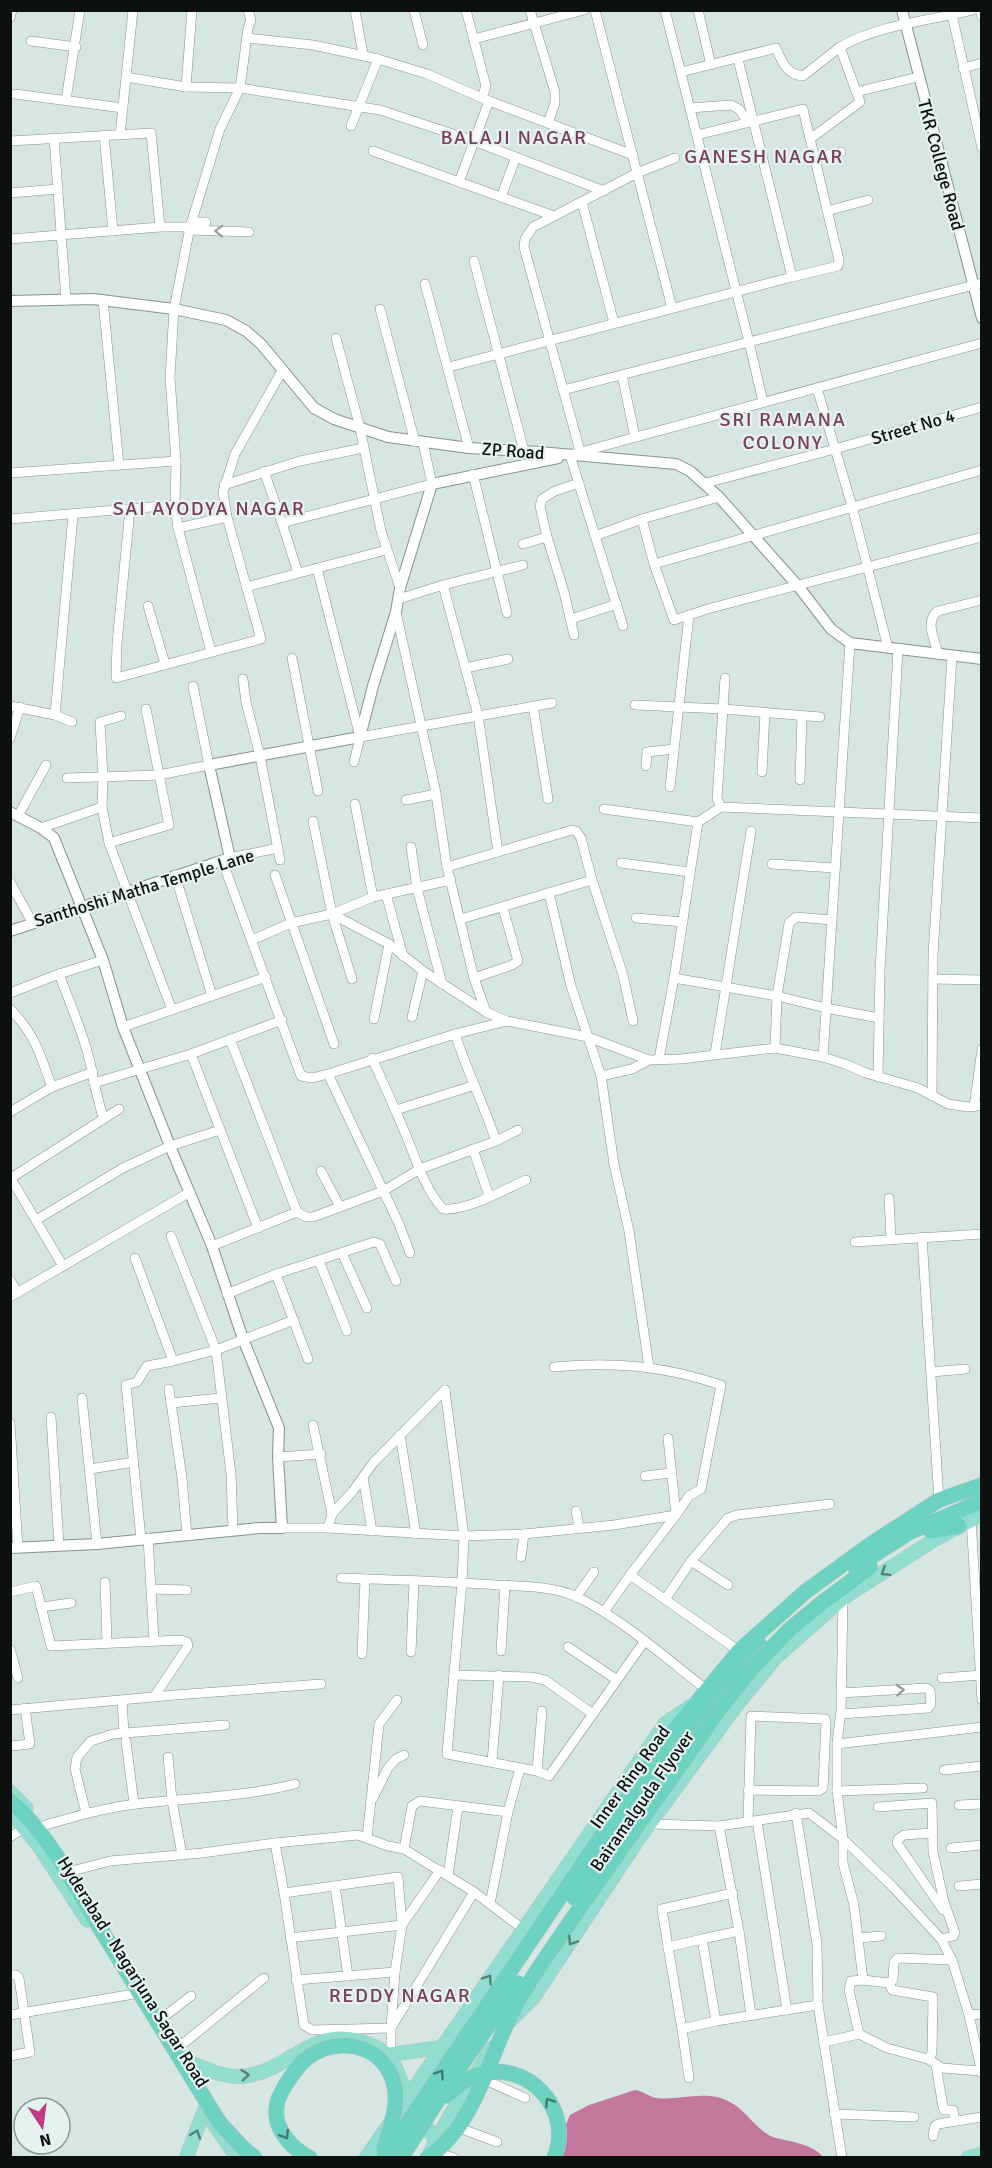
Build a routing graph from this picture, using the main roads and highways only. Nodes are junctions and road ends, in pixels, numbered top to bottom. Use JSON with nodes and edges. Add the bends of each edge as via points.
{"nodes":[{"id":1,"x":981,"y":1485,"type":"edge"},
{"id":2,"x":981,"y":1502,"type":"edge"},
{"id":3,"x":966,"y":1518,"type":"edge"},
{"id":4,"x":706,"y":1698,"type":"junction"},
{"id":5,"x":732,"y":1712,"type":"junction"},
{"id":6,"x":673,"y":1744,"type":"junction"},
{"id":7,"x":10,"y":1792,"type":"edge"},
{"id":8,"x":10,"y":1801,"type":"edge"},
{"id":9,"x":10,"y":1811,"type":"edge"},
{"id":10,"x":475,"y":1998,"type":"junction"},
{"id":11,"x":509,"y":2022,"type":"junction"},
{"id":12,"x":443,"y":2047,"type":"junction"},
{"id":13,"x":389,"y":2055,"type":"junction"},
{"id":14,"x":189,"y":2062,"type":"junction"},
{"id":15,"x":408,"y":2097,"type":"junction"},
{"id":16,"x":434,"y":2105,"type":"junction"},
{"id":17,"x":205,"y":2109,"type":"junction"},
{"id":18,"x":431,"y":2152,"type":"edge"},
{"id":19,"x":981,"y":2154,"type":"edge"},
{"id":20,"x":255,"y":2156,"type":"edge"},
{"id":21,"x":186,"y":2157,"type":"edge"},
{"id":22,"x":237,"y":2157,"type":"edge"},
{"id":23,"x":310,"y":2157,"type":"edge"},
{"id":24,"x":366,"y":2157,"type":"edge"},
{"id":25,"x":383,"y":2157,"type":"edge"},
{"id":26,"x":401,"y":2157,"type":"edge"},
{"id":27,"x":554,"y":2157,"type":"edge"},
{"id":28,"x":968,"y":2157,"type":"edge"}],
"edges":[{"from":1,"to":4,"type":"highway","name":"Inner Ring Road","via":[[939,1500],[805,1592],[739,1652]]},
{"from":2,"to":3,"type":"highway"},
{"from":3,"to":4,"type":"highway","name":"Bairamalguda Flyover","via":[[910,1532],[829,1585],[753,1650]]},
{"from":3,"to":5,"type":"main road","one_way":true,"via":[[843,1598],[776,1657]]},
{"from":3,"to":18,"type":"highway","bridge":true,"via":[[931,1531],[856,1577],[790,1629],[753,1667],[545,1958],[512,2012],[466,2116],[442,2148]]},
{"from":4,"to":5,"type":"highway"},
{"from":4,"to":6,"type":"highway","name":"Bairamalguda Flyover"},
{"from":10,"to":4,"type":"main road","name":"Inner Ring Road","one_way":true,"via":[[665,1724]]},
{"from":5,"to":11,"type":"main road","one_way":true,"via":[[650,1824],[533,1998]]},
{"from":6,"to":16,"type":"highway","name":"Bairamalguda Flyover","bridge":true,"via":[[621,1828]]},
{"from":25,"to":6,"type":"highway","name":"Bairamalguda Flyover","one_way":true,"bridge":true},
{"from":7,"to":14,"type":"main road","name":"Hyderabad - Nagarjuna Sagar Road","via":[[42,1826],[72,1871]]},
{"from":8,"to":20,"type":"highway","bridge":true,"via":[[41,1836],[219,2122]]},
{"from":9,"to":17,"type":"main road","name":"Hyderabad - Nagarjuna Sagar Road","via":[[74,1898]]},
{"from":10,"to":11,"type":"main road"},
{"from":10,"to":12,"type":"main road","name":"Inner Ring Road"},
{"from":11,"to":18,"type":"main road"},
{"from":12,"to":13,"type":"main road"},
{"from":12,"to":15,"type":"main road","name":"Inner Ring Road"},
{"from":14,"to":13,"type":"main road","one_way":true,"via":[[224,2075],[245,2076],[267,2070],[322,2041],[340,2037],[358,2040]]},
{"from":13,"to":15,"type":"main road"},
{"from":14,"to":20,"type":"main road","name":"Hyderabad - Nagarjuna Sagar Road","via":[[234,2136]]},
{"from":15,"to":18,"type":"main road"},
{"from":15,"to":24,"type":"main road","name":"Inner Ring Road"},
{"from":16,"to":26,"type":"highway","name":"Bairamalguda Flyover","bridge":true},
{"from":27,"to":16,"type":"highway","one_way":true,"bridge":true,"via":[[559,2131],[556,2113],[534,2084],[517,2075],[478,2075]]},
{"from":21,"to":17,"type":"main road","one_way":true},
{"from":17,"to":22,"type":"main road","name":"Hyderabad - Nagarjuna Sagar Road"},
{"from":19,"to":28,"type":"main road"},
{"from":25,"to":23,"type":"highway","one_way":true,"bridge":true,"via":[[395,2090],[389,2072],[378,2058],[354,2047],[336,2045],[311,2054],[298,2067],[277,2102],[277,2118],[287,2142]]}]}
